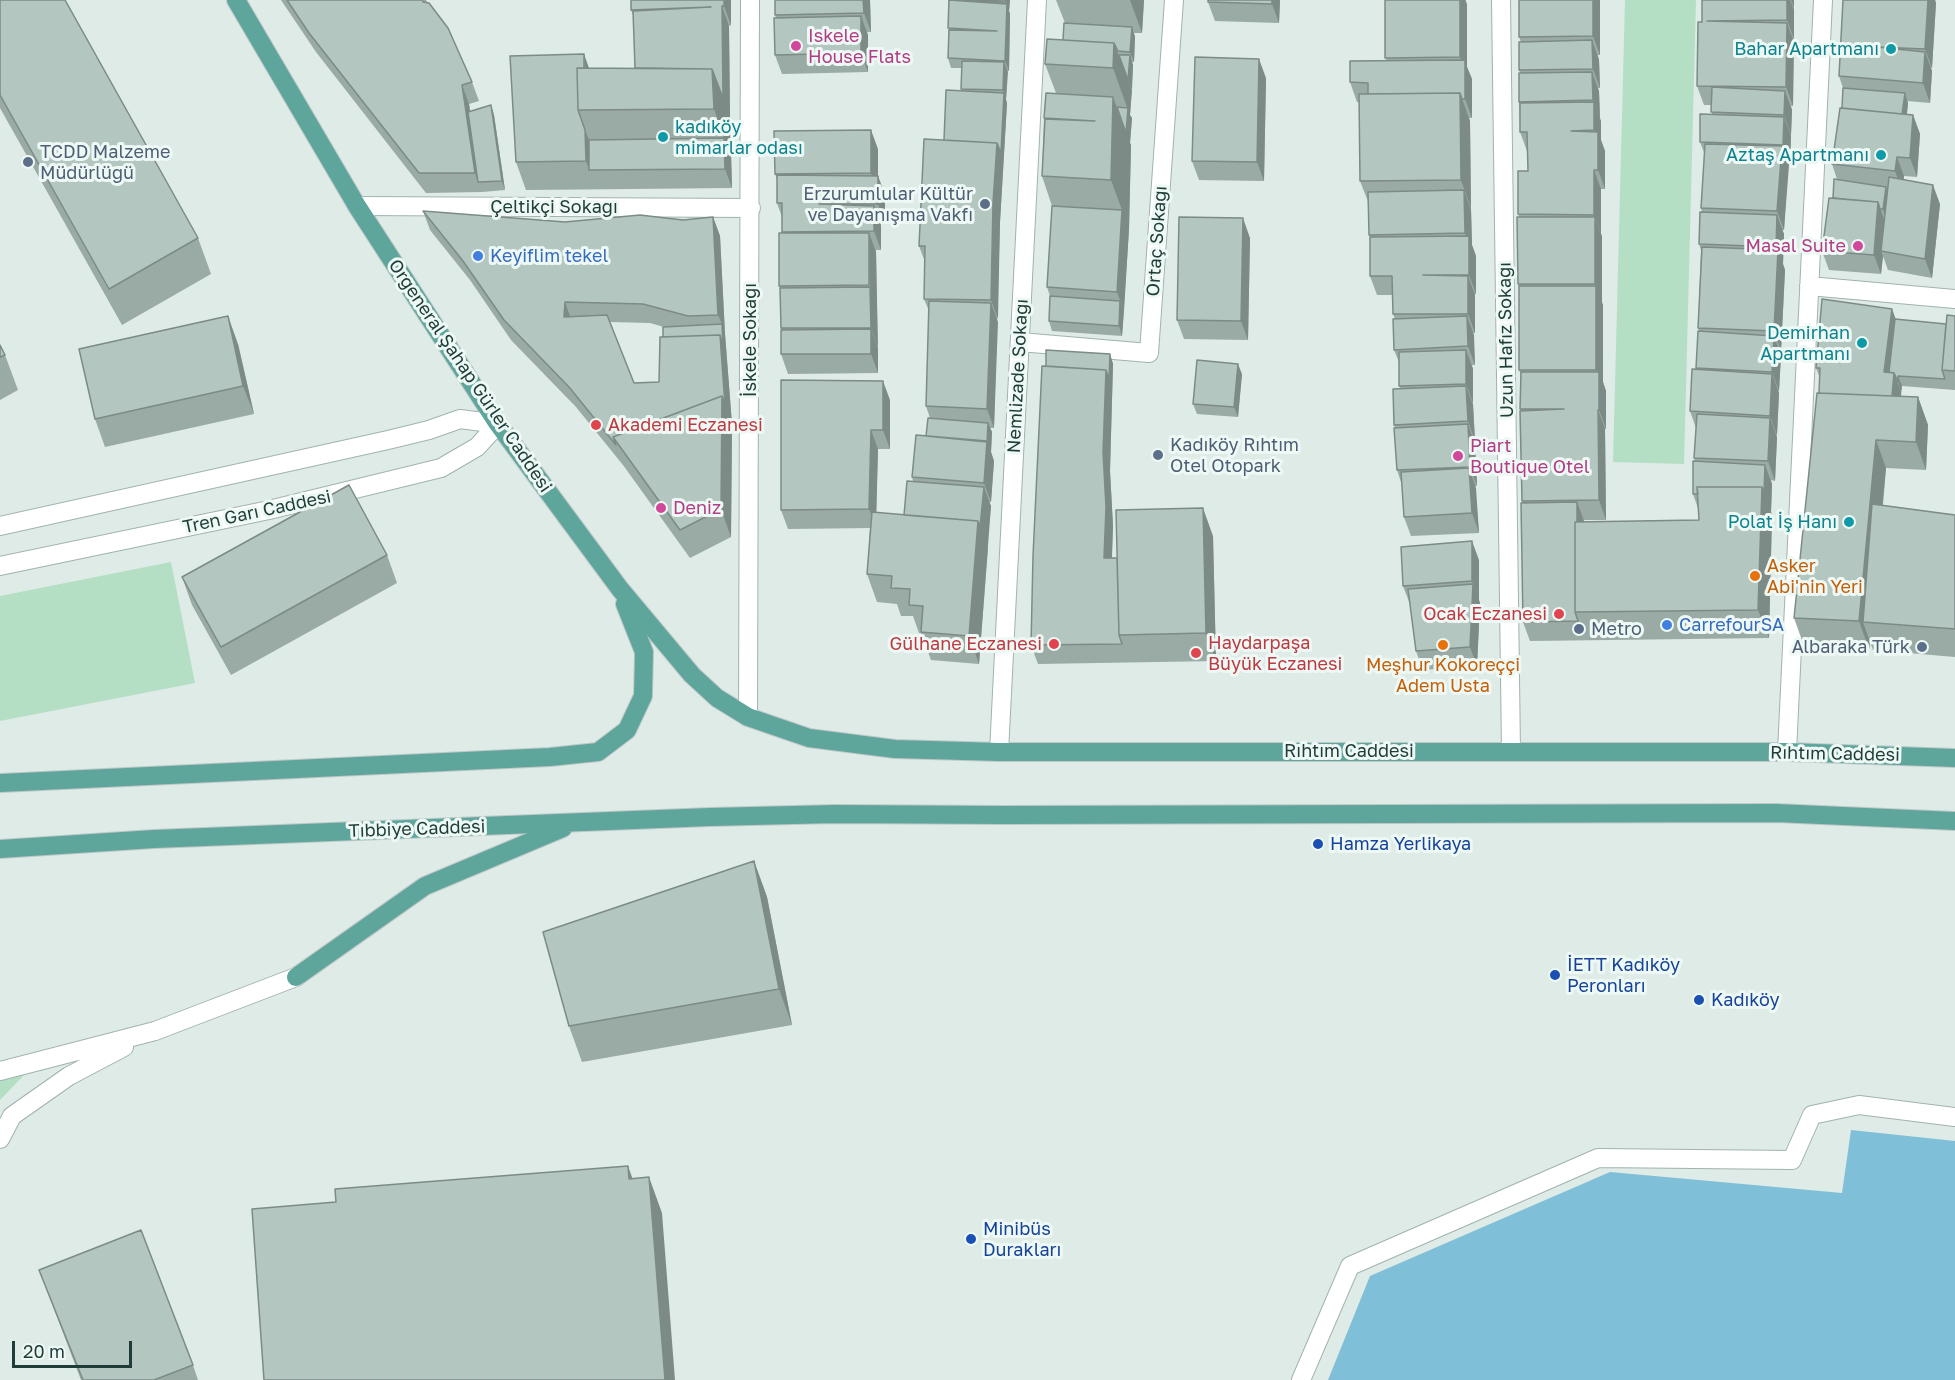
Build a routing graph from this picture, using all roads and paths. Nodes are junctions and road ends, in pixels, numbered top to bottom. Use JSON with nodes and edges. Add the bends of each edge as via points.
{"nodes":[{"id":1,"x":236,"y":0,"type":"edge"},
{"id":2,"x":750,"y":0,"type":"edge"},
{"id":3,"x":1037,"y":0,"type":"edge"},
{"id":4,"x":1174,"y":0,"type":"edge"},
{"id":5,"x":1502,"y":0,"type":"edge"},
{"id":6,"x":1823,"y":0,"type":"edge"},
{"id":7,"x":357,"y":207,"type":"junction"},
{"id":8,"x":751,"y":208,"type":"junction"},
{"id":9,"x":1809,"y":286,"type":"junction"},
{"id":10,"x":1955,"y":299,"type":"edge"},
{"id":11,"x":1020,"y":342,"type":"junction"},
{"id":12,"x":498,"y":424,"type":"junction"},
{"id":13,"x":0,"y":526,"type":"edge"},
{"id":14,"x":0,"y":566,"type":"edge"},
{"id":15,"x":620,"y":589,"type":"junction"},
{"id":16,"x":748,"y":717,"type":"junction"},
{"id":17,"x":1511,"y":751,"type":"junction"},
{"id":18,"x":999,"y":752,"type":"junction"},
{"id":19,"x":1787,"y":752,"type":"junction"},
{"id":20,"x":1955,"y":758,"type":"edge"},
{"id":21,"x":0,"y":783,"type":"edge"},
{"id":22,"x":1955,"y":822,"type":"edge"},
{"id":23,"x":574,"y":823,"type":"junction"},
{"id":24,"x":0,"y":849,"type":"edge"},
{"id":25,"x":296,"y":977,"type":"joint"},
{"id":26,"x":155,"y":1031,"type":"junction"},
{"id":27,"x":0,"y":1071,"type":"edge"},
{"id":28,"x":1955,"y":1117,"type":"edge"},
{"id":29,"x":0,"y":1139,"type":"edge"},
{"id":30,"x":1301,"y":1380,"type":"edge"}],
"edges":[{"from":1,"to":7,"type":"main road","name":"Orgeneral Şahap Gürler Caddesi"},
{"from":2,"to":8,"type":"street","name":"İskele Sokağı"},
{"from":3,"to":11,"type":"street","name":"Nemlizade Sokağı"},
{"from":4,"to":11,"type":"street","name":"Ortaç Sokağı","via":[[1149,353]]},
{"from":5,"to":17,"type":"street","name":"Uzun Hafız Sokağı"},
{"from":6,"to":9,"type":"street"},
{"from":7,"to":8,"type":"street","name":"Çeltikçi Sokağı"},
{"from":7,"to":12,"type":"main road","name":"Orgeneral Şahap Gürler Caddesi"},
{"from":8,"to":16,"type":"street","name":"İskele Sokağı"},
{"from":9,"to":10,"type":"street"},
{"from":9,"to":19,"type":"street"},
{"from":11,"to":18,"type":"street","name":"Nemlizade Sokağı"},
{"from":12,"to":13,"type":"street","via":[[460,419],[388,440]]},
{"from":12,"to":14,"type":"street","name":"Tren Garı Caddesi","via":[[477,447],[432,471],[269,510]]},
{"from":12,"to":15,"type":"main road","name":"Orgeneral Şahap Gürler Caddesi"},
{"from":15,"to":16,"type":"main road","name":"Orgeneral Şahap Gürler Caddesi","via":[[692,675],[717,698]]},
{"from":15,"to":21,"type":"main road","via":[[644,652],[643,696],[627,730],[598,752]]},
{"from":16,"to":18,"type":"main road","name":"Rıhtım Caddesi","via":[[809,738],[895,749]]},
{"from":17,"to":18,"type":"main road","name":"Rıhtım Caddesi"},
{"from":17,"to":19,"type":"main road","name":"Rıhtım Caddesi"},
{"from":19,"to":20,"type":"main road","name":"Rıhtım Caddesi"},
{"from":22,"to":23,"type":"main road","name":"Tıbbiye Caddesi","via":[[1776,813],[835,814]]},
{"from":23,"to":24,"type":"main road","name":"Tıbbiye Caddesi","via":[[154,839]]},
{"from":23,"to":25,"type":"main road","via":[[425,886]]},
{"from":25,"to":26,"type":"street"},
{"from":26,"to":27,"type":"street"},
{"from":26,"to":29,"type":"street","via":[[60,1083],[12,1116]]},
{"from":28,"to":30,"type":"street","via":[[1859,1105],[1812,1115],[1792,1160],[1598,1158],[1350,1266]]}]}
